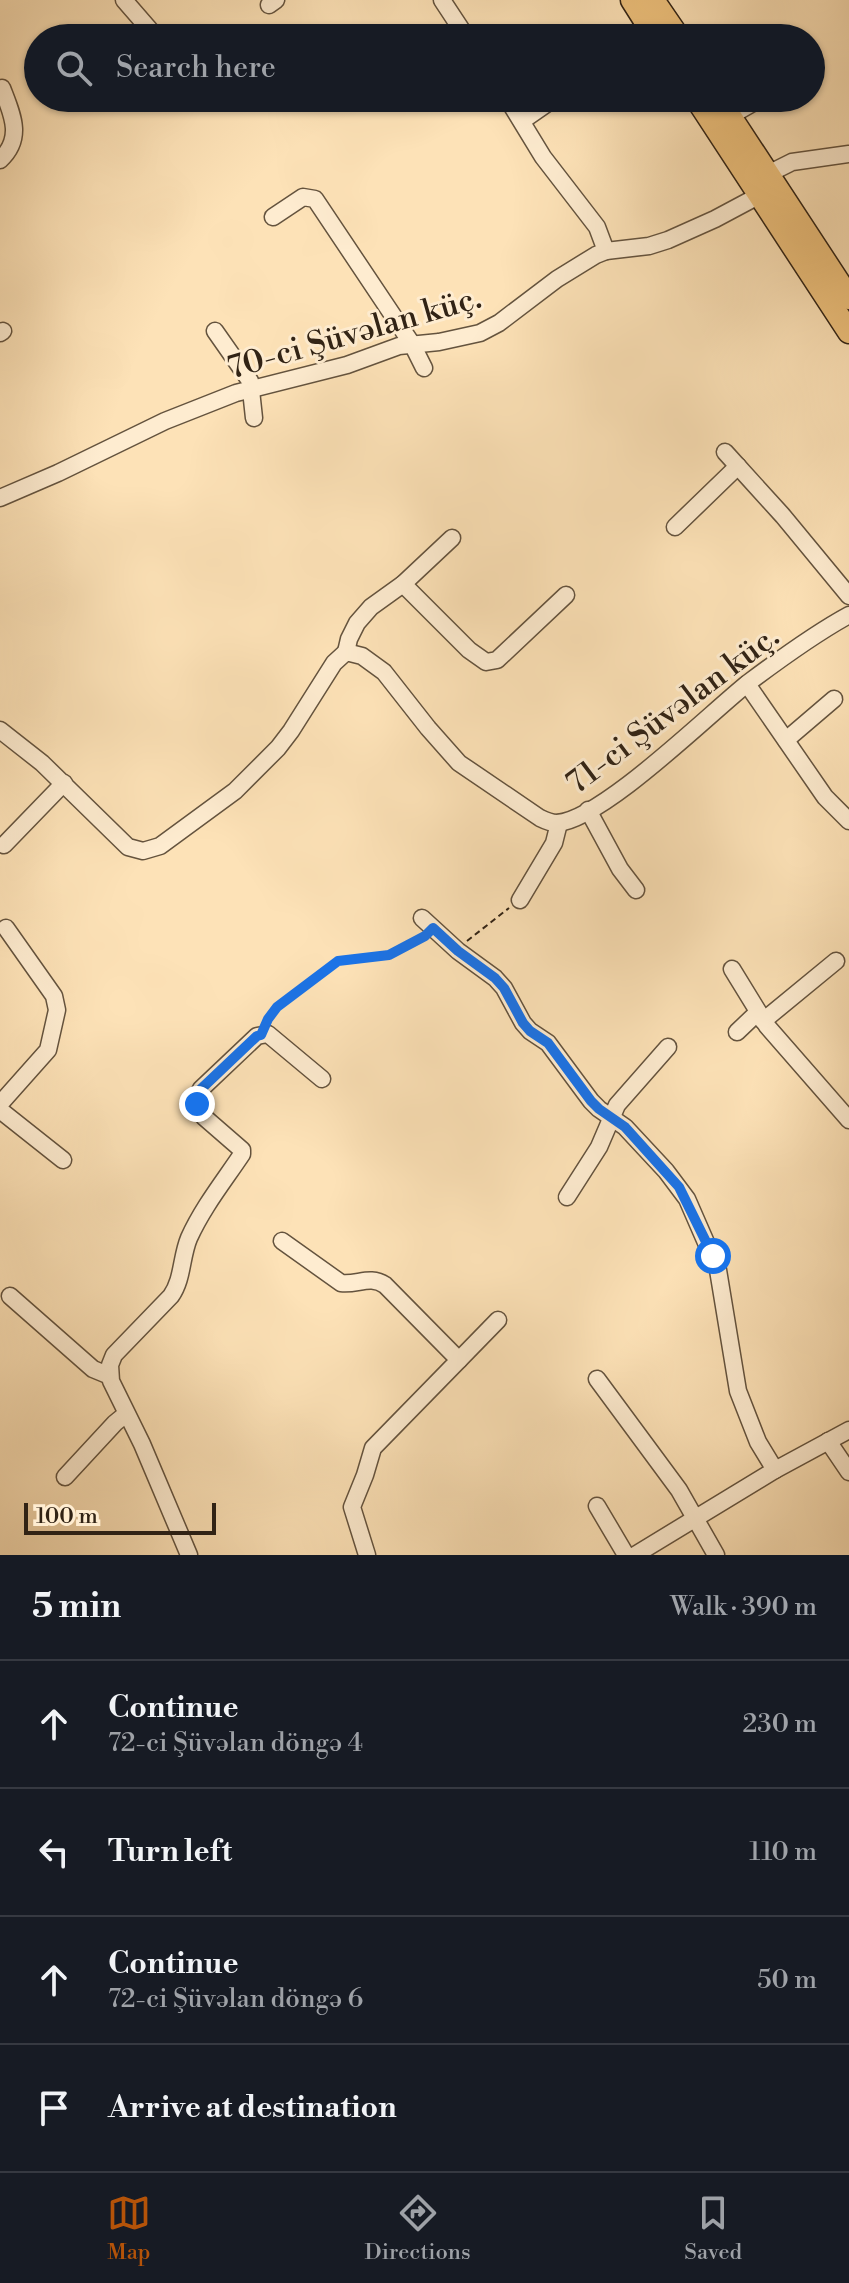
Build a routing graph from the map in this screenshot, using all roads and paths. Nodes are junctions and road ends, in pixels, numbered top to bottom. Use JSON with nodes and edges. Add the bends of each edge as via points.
{"nodes":[{"id":1,"x":124,"y":0,"type":"edge"},
{"id":2,"x":442,"y":0,"type":"edge"},
{"id":3,"x":632,"y":0,"type":"edge"},
{"id":4,"x":653,"y":0,"type":"edge"},
{"id":5,"x":145,"y":24,"type":"edge"},
{"id":6,"x":458,"y":24,"type":"edge"},
{"id":7,"x":641,"y":24,"type":"edge"},
{"id":8,"x":669,"y":24,"type":"edge"},
{"id":9,"x":2,"y":88,"type":"dead end"},
{"id":10,"x":516,"y":112,"type":"edge"},
{"id":11,"x":535,"y":112,"type":"edge"},
{"id":12,"x":705,"y":112,"type":"edge"},
{"id":13,"x":727,"y":112,"type":"edge"},
{"id":14,"x":522,"y":121,"type":"junction"},
{"id":15,"x":849,"y":154,"type":"edge"},
{"id":16,"x":0,"y":160,"type":"edge"},
{"id":17,"x":768,"y":174,"type":"junction"},
{"id":18,"x":760,"y":195,"type":"junction"},
{"id":19,"x":273,"y":217,"type":"dead end"},
{"id":20,"x":606,"y":251,"type":"junction"},
{"id":21,"x":849,"y":298,"type":"edge"},
{"id":22,"x":215,"y":331,"type":"dead end"},
{"id":23,"x":849,"y":332,"type":"edge"},
{"id":24,"x":412,"y":344,"type":"junction"},
{"id":25,"x":424,"y":368,"type":"dead end"},
{"id":26,"x":252,"y":389,"type":"junction"},
{"id":27,"x":254,"y":418,"type":"dead end"},
{"id":28,"x":725,"y":452,"type":"dead end"},
{"id":29,"x":738,"y":466,"type":"junction"},
{"id":30,"x":0,"y":498,"type":"edge"},
{"id":31,"x":675,"y":527,"type":"dead end"},
{"id":32,"x":452,"y":538,"type":"dead end"},
{"id":33,"x":403,"y":584,"type":"junction"},
{"id":34,"x":566,"y":595,"type":"dead end"},
{"id":35,"x":849,"y":596,"type":"edge"},
{"id":36,"x":849,"y":615,"type":"edge"},
{"id":37,"x":346,"y":652,"type":"junction"},
{"id":38,"x":747,"y":684,"type":"junction"},
{"id":39,"x":834,"y":699,"type":"dead end"},
{"id":40,"x":0,"y":730,"type":"edge"},
{"id":41,"x":786,"y":740,"type":"junction"},
{"id":42,"x":64,"y":783,"type":"junction"},
{"id":43,"x":588,"y":810,"type":"junction"},
{"id":44,"x":849,"y":821,"type":"edge"},
{"id":45,"x":559,"y":823,"type":"junction"},
{"id":46,"x":4,"y":845,"type":"dead end"},
{"id":47,"x":636,"y":890,"type":"dead end"},
{"id":48,"x":520,"y":900,"type":"joint"},
{"id":49,"x":428,"y":923,"type":"joint"},
{"id":50,"x":6,"y":928,"type":"dead end"},
{"id":51,"x":458,"y":951,"type":"junction"},
{"id":52,"x":836,"y":961,"type":"dead end"},
{"id":53,"x":732,"y":969,"type":"dead end"},
{"id":54,"x":761,"y":1017,"type":"junction"},
{"id":55,"x":737,"y":1032,"type":"dead end"},
{"id":56,"x":261,"y":1035,"type":"junction"},
{"id":57,"x":668,"y":1047,"type":"dead end"},
{"id":58,"x":322,"y":1079,"type":"dead end"},
{"id":59,"x":0,"y":1107,"type":"edge"},
{"id":60,"x":613,"y":1118,"type":"junction"},
{"id":61,"x":849,"y":1120,"type":"edge"},
{"id":62,"x":63,"y":1160,"type":"dead end"},
{"id":63,"x":567,"y":1197,"type":"dead end"},
{"id":64,"x":282,"y":1241,"type":"dead end"},
{"id":65,"x":10,"y":1296,"type":"dead end"},
{"id":66,"x":498,"y":1320,"type":"dead end"},
{"id":67,"x":459,"y":1360,"type":"junction"},
{"id":68,"x":110,"y":1376,"type":"junction"},
{"id":69,"x":597,"y":1379,"type":"dead end"},
{"id":70,"x":126,"y":1414,"type":"junction"},
{"id":71,"x":849,"y":1430,"type":"edge"},
{"id":72,"x":828,"y":1441,"type":"junction"},
{"id":73,"x":775,"y":1470,"type":"junction"},
{"id":74,"x":849,"y":1472,"type":"edge"},
{"id":75,"x":65,"y":1477,"type":"dead end"},
{"id":76,"x":597,"y":1506,"type":"dead end"},
{"id":77,"x":696,"y":1518,"type":"junction"},
{"id":78,"x":189,"y":1555,"type":"edge"},
{"id":79,"x":367,"y":1555,"type":"edge"},
{"id":80,"x":626,"y":1555,"type":"edge"},
{"id":81,"x":635,"y":1555,"type":"edge"},
{"id":82,"x":716,"y":1555,"type":"edge"}],
"edges":[{"from":1,"to":5,"type":"street"},
{"from":2,"to":6,"type":"street"},
{"from":3,"to":7,"type":"main road"},
{"from":4,"to":8,"type":"main road"},
{"from":9,"to":16,"type":"street","via":[[15,137]]},
{"from":10,"to":14,"type":"street"},
{"from":11,"to":14,"type":"street"},
{"from":12,"to":18,"type":"main road"},
{"from":13,"to":17,"type":"main road"},
{"from":14,"to":20,"type":"street","via":[[592,220]]},
{"from":15,"to":17,"type":"street","via":[[792,162]]},
{"from":17,"to":21,"type":"main road"},
{"from":18,"to":20,"type":"street","name":"70-ci Şüvəlan küç.","via":[[668,240]]},
{"from":18,"to":23,"type":"main road"},
{"from":19,"to":24,"type":"street","via":[[303,197],[315,199]]},
{"from":20,"to":24,"type":"street","name":"70-ci Şüvəlan küç.","via":[[582,262],[488,329]]},
{"from":22,"to":26,"type":"street"},
{"from":24,"to":25,"type":"street"},
{"from":24,"to":26,"type":"street","name":"70-ci Şüvəlan küç."},
{"from":26,"to":27,"type":"street"},
{"from":26,"to":30,"type":"street","name":"70-ci Şüvəlan küç.","via":[[165,421]]},
{"from":28,"to":29,"type":"street"},
{"from":29,"to":31,"type":"street"},
{"from":29,"to":35,"type":"street"},
{"from":32,"to":33,"type":"street"},
{"from":33,"to":34,"type":"street","via":[[458,640],[492,663]]},
{"from":33,"to":37,"type":"street","via":[[364,615]]},
{"from":36,"to":38,"type":"street","name":"71-ci Şüvəlan küç."},
{"from":37,"to":42,"type":"street","via":[[258,770],[160,846],[143,851],[128,847]]},
{"from":37,"to":45,"type":"street","name":"71-ci Şüvəlan küç.","via":[[384,672],[459,763],[540,818]]},
{"from":38,"to":41,"type":"street"},
{"from":38,"to":43,"type":"street","name":"71-ci Şüvəlan küç.","via":[[617,793]]},
{"from":39,"to":41,"type":"street"},
{"from":40,"to":42,"type":"street"},
{"from":41,"to":44,"type":"street","via":[[825,797]]},
{"from":42,"to":46,"type":"street"},
{"from":43,"to":45,"type":"street","name":"71-ci Şüvəlan küç."},
{"from":43,"to":47,"type":"street"},
{"from":45,"to":48,"type":"street","via":[[554,843]]},
{"from":48,"to":51,"type":"path"},
{"from":49,"to":51,"type":"street"},
{"from":49,"to":56,"type":"path","via":[[425,936],[389,955],[338,961],[277,1007]]},
{"from":50,"to":59,"type":"street","via":[[54,996],[57,1010],[48,1050]]},
{"from":51,"to":60,"type":"street","via":[[495,978],[523,1023],[548,1043],[599,1109]]},
{"from":52,"to":54,"type":"street"},
{"from":53,"to":54,"type":"street"},
{"from":54,"to":55,"type":"street"},
{"from":54,"to":61,"type":"street"},
{"from":56,"to":58,"type":"street","via":[[268,1034]]},
{"from":56,"to":68,"type":"street","via":[[197,1097],[204,1117],[242,1154],[191,1234],[177,1287],[114,1355]]},
{"from":57,"to":60,"type":"street","via":[[617,1105]]},
{"from":59,"to":62,"type":"street"},
{"from":60,"to":63,"type":"street"},
{"from":60,"to":73,"type":"street","via":[[679,1187],[705,1237],[718,1270],[738,1391]]},
{"from":64,"to":67,"type":"street","via":[[341,1283],[377,1280],[385,1285]]},
{"from":65,"to":68,"type":"street","via":[[93,1369]]},
{"from":66,"to":67,"type":"street"},
{"from":67,"to":79,"type":"street","via":[[373,1448],[352,1507]]},
{"from":68,"to":70,"type":"street"},
{"from":69,"to":77,"type":"street"},
{"from":70,"to":75,"type":"street"},
{"from":70,"to":78,"type":"street"},
{"from":71,"to":72,"type":"street"},
{"from":72,"to":73,"type":"street"},
{"from":72,"to":74,"type":"street"},
{"from":73,"to":77,"type":"street"},
{"from":76,"to":80,"type":"street"},
{"from":77,"to":81,"type":"street"},
{"from":77,"to":82,"type":"street"}]}
